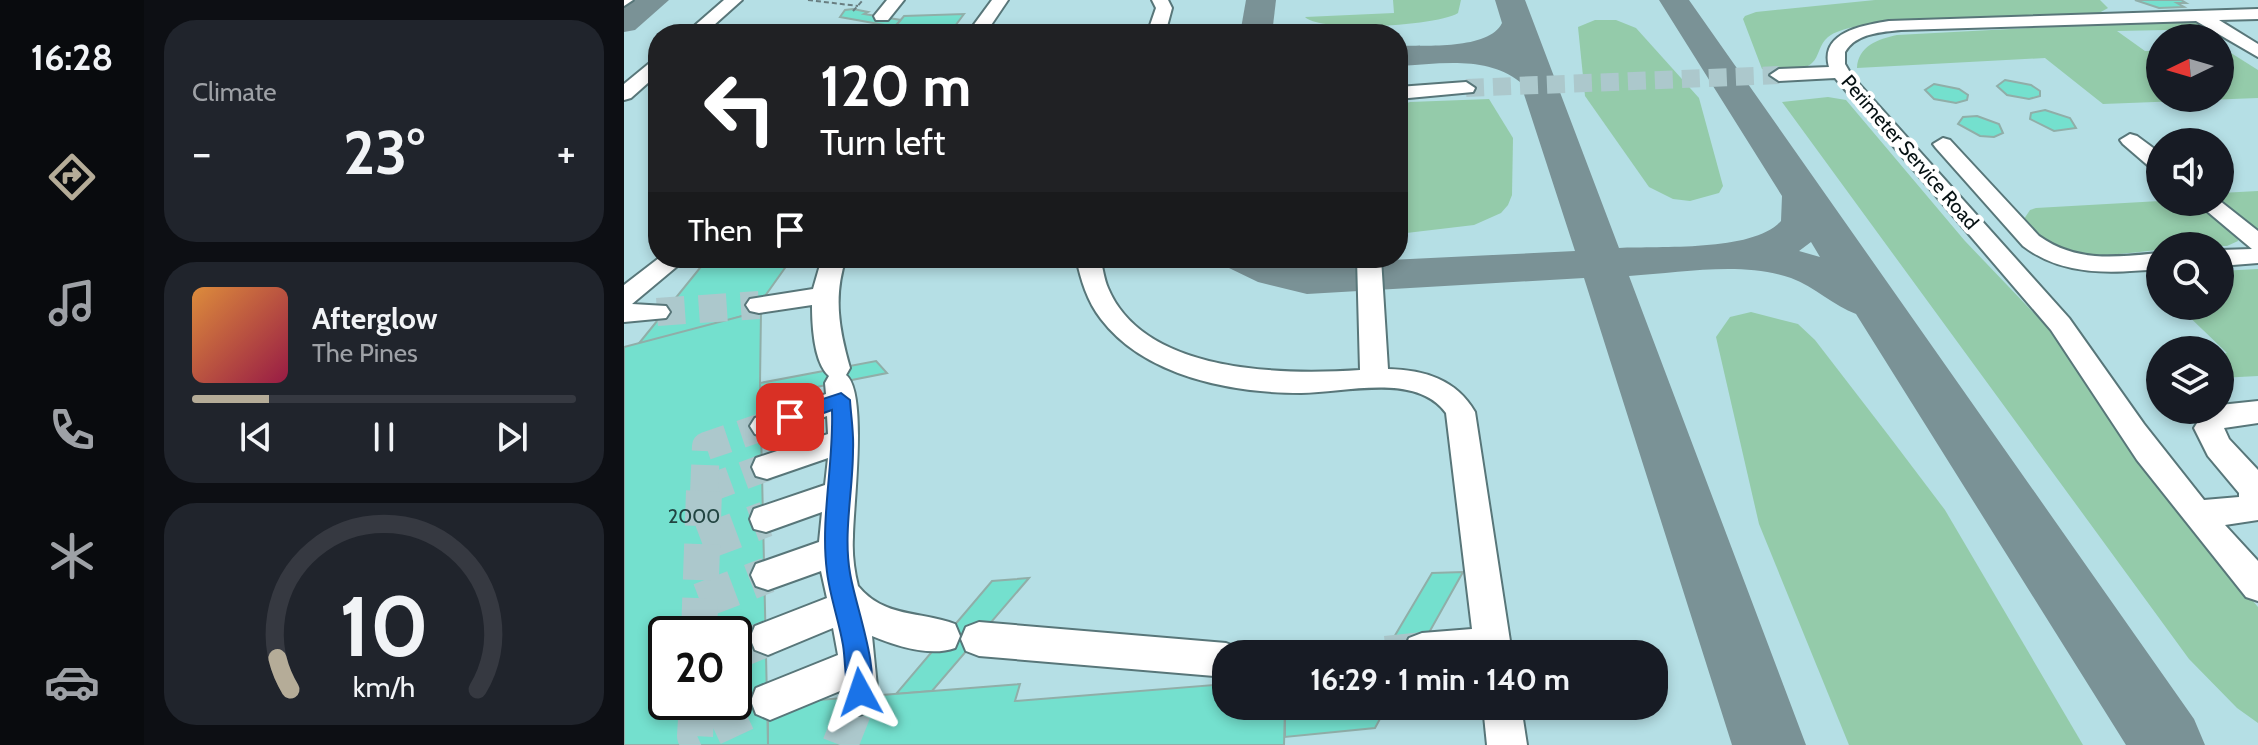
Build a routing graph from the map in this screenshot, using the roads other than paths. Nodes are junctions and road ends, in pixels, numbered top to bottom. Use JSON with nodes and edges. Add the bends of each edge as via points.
{"nodes":[{"id":1,"x":734,"y":0,"type":"edge"},
{"id":2,"x":896,"y":0,"type":"edge"},
{"id":3,"x":1002,"y":0,"type":"edge"},
{"id":4,"x":1014,"y":0,"type":"edge"},
{"id":5,"x":1160,"y":0,"type":"edge"},
{"id":6,"x":2120,"y":9,"type":"edge"},
{"id":7,"x":2205,"y":10,"type":"edge"},
{"id":8,"x":2258,"y":14,"type":"edge"},
{"id":9,"x":706,"y":24,"type":"edge"},
{"id":10,"x":876,"y":24,"type":"edge"},
{"id":11,"x":984,"y":24,"type":"edge"},
{"id":12,"x":1159,"y":24,"type":"edge"},
{"id":13,"x":2247,"y":49,"type":"edge"},
{"id":14,"x":2258,"y":64,"type":"edge"},
{"id":15,"x":1840,"y":72,"type":"junction"},
{"id":16,"x":648,"y":74,"type":"edge"},
{"id":17,"x":1779,"y":75,"type":"tunnel mouth"},
{"id":18,"x":1466,"y":88,"type":"tunnel mouth"},
{"id":19,"x":1408,"y":92,"type":"edge"},
{"id":20,"x":624,"y":94,"type":"edge"},
{"id":21,"x":2130,"y":140,"type":"dead end"},
{"id":22,"x":1943,"y":144,"type":"dead end"},
{"id":23,"x":2146,"y":153,"type":"edge"},
{"id":24,"x":2224,"y":216,"type":"edge"},
{"id":25,"x":2258,"y":243,"type":"edge"},
{"id":26,"x":2258,"y":256,"type":"edge"},
{"id":27,"x":2234,"y":257,"type":"edge"},
{"id":28,"x":2146,"y":262,"type":"edge"},
{"id":29,"x":663,"y":268,"type":"edge"},
{"id":30,"x":832,"y":268,"type":"edge"},
{"id":31,"x":1090,"y":268,"type":"edge"},
{"id":32,"x":1369,"y":268,"type":"edge"},
{"id":33,"x":825,"y":295,"type":"junction"},
{"id":34,"x":626,"y":298,"type":"edge"},
{"id":35,"x":759,"y":305,"type":"tunnel mouth"},
{"id":36,"x":657,"y":312,"type":"tunnel mouth"},
{"id":37,"x":1374,"y":379,"type":"junction"},
{"id":38,"x":838,"y":384,"type":"junction"},
{"id":39,"x":2258,"y":412,"type":"edge"},
{"id":40,"x":765,"y":426,"type":"tunnel mouth"},
{"id":41,"x":843,"y":441,"type":"junction"},
{"id":42,"x":767,"y":467,"type":"tunnel mouth"},
{"id":43,"x":841,"y":492,"type":"junction"},
{"id":44,"x":2197,"y":514,"type":"junction"},
{"id":45,"x":766,"y":519,"type":"tunnel mouth"},
{"id":46,"x":837,"y":550,"type":"junction"},
{"id":47,"x":768,"y":575,"type":"tunnel mouth"},
{"id":48,"x":2258,"y":586,"type":"edge"},
{"id":49,"x":844,"y":599,"type":"junction"},
{"id":50,"x":942,"y":636,"type":"dead end"},
{"id":51,"x":768,"y":638,"type":"tunnel mouth"},
{"id":52,"x":979,"y":639,"type":"dead end"},
{"id":53,"x":1492,"y":640,"type":"edge"},
{"id":54,"x":1212,"y":659,"type":"edge"},
{"id":55,"x":770,"y":701,"type":"tunnel mouth"},
{"id":56,"x":1504,"y":720,"type":"edge"},
{"id":57,"x":1507,"y":745,"type":"edge"}],
"edges":[{"from":1,"to":9,"type":"street"},
{"from":2,"to":10,"type":"street"},
{"from":3,"to":4,"type":"street"},
{"from":3,"to":11,"type":"street"},
{"from":5,"to":12,"type":"street","via":[[1164,8]]},
{"from":6,"to":7,"type":"street","name":"Perimeter Service Road"},
{"from":6,"to":15,"type":"street","name":"Perimeter Service Road","via":[[1865,30],[1836,50]]},
{"from":7,"to":8,"type":"street","name":"Perimeter Service Road"},
{"from":7,"to":13,"type":"street"},
{"from":13,"to":14,"type":"street"},
{"from":15,"to":17,"type":"street"},
{"from":15,"to":44,"type":"street","name":"Perimeter Service Road","via":[[2060,324]]},
{"from":16,"to":20,"type":"street"},
{"from":18,"to":19,"type":"street"},
{"from":21,"to":23,"type":"street"},
{"from":22,"to":28,"type":"street","via":[[2038,247],[2086,265]]},
{"from":24,"to":25,"type":"street"},
{"from":26,"to":27,"type":"street"},
{"from":29,"to":34,"type":"street"},
{"from":30,"to":33,"type":"street"},
{"from":31,"to":37,"type":"street","via":[[1097,294],[1112,318],[1166,356],[1261,381]]},
{"from":32,"to":37,"type":"street"},
{"from":33,"to":35,"type":"street"},
{"from":33,"to":38,"type":"street","via":[[824,327]]},
{"from":34,"to":36,"type":"street"},
{"from":37,"to":53,"type":"street","via":[[1400,378],[1432,387],[1460,412]]},
{"from":38,"to":40,"type":"street"},
{"from":38,"to":41,"type":"street"},
{"from":39,"to":44,"type":"street","via":[[2216,416],[2209,428],[2216,445],[2254,490],[2256,503],[2251,509]]},
{"from":41,"to":42,"type":"street"},
{"from":41,"to":43,"type":"street"},
{"from":43,"to":45,"type":"street"},
{"from":43,"to":46,"type":"street"},
{"from":44,"to":48,"type":"street","name":"Perimeter Service Road"},
{"from":46,"to":47,"type":"street"},
{"from":46,"to":49,"type":"street"},
{"from":49,"to":50,"type":"street","via":[[876,622]]},
{"from":49,"to":51,"type":"street"},
{"from":49,"to":55,"type":"street","via":[[858,681]]},
{"from":52,"to":54,"type":"street"},
{"from":56,"to":57,"type":"street"}]}
